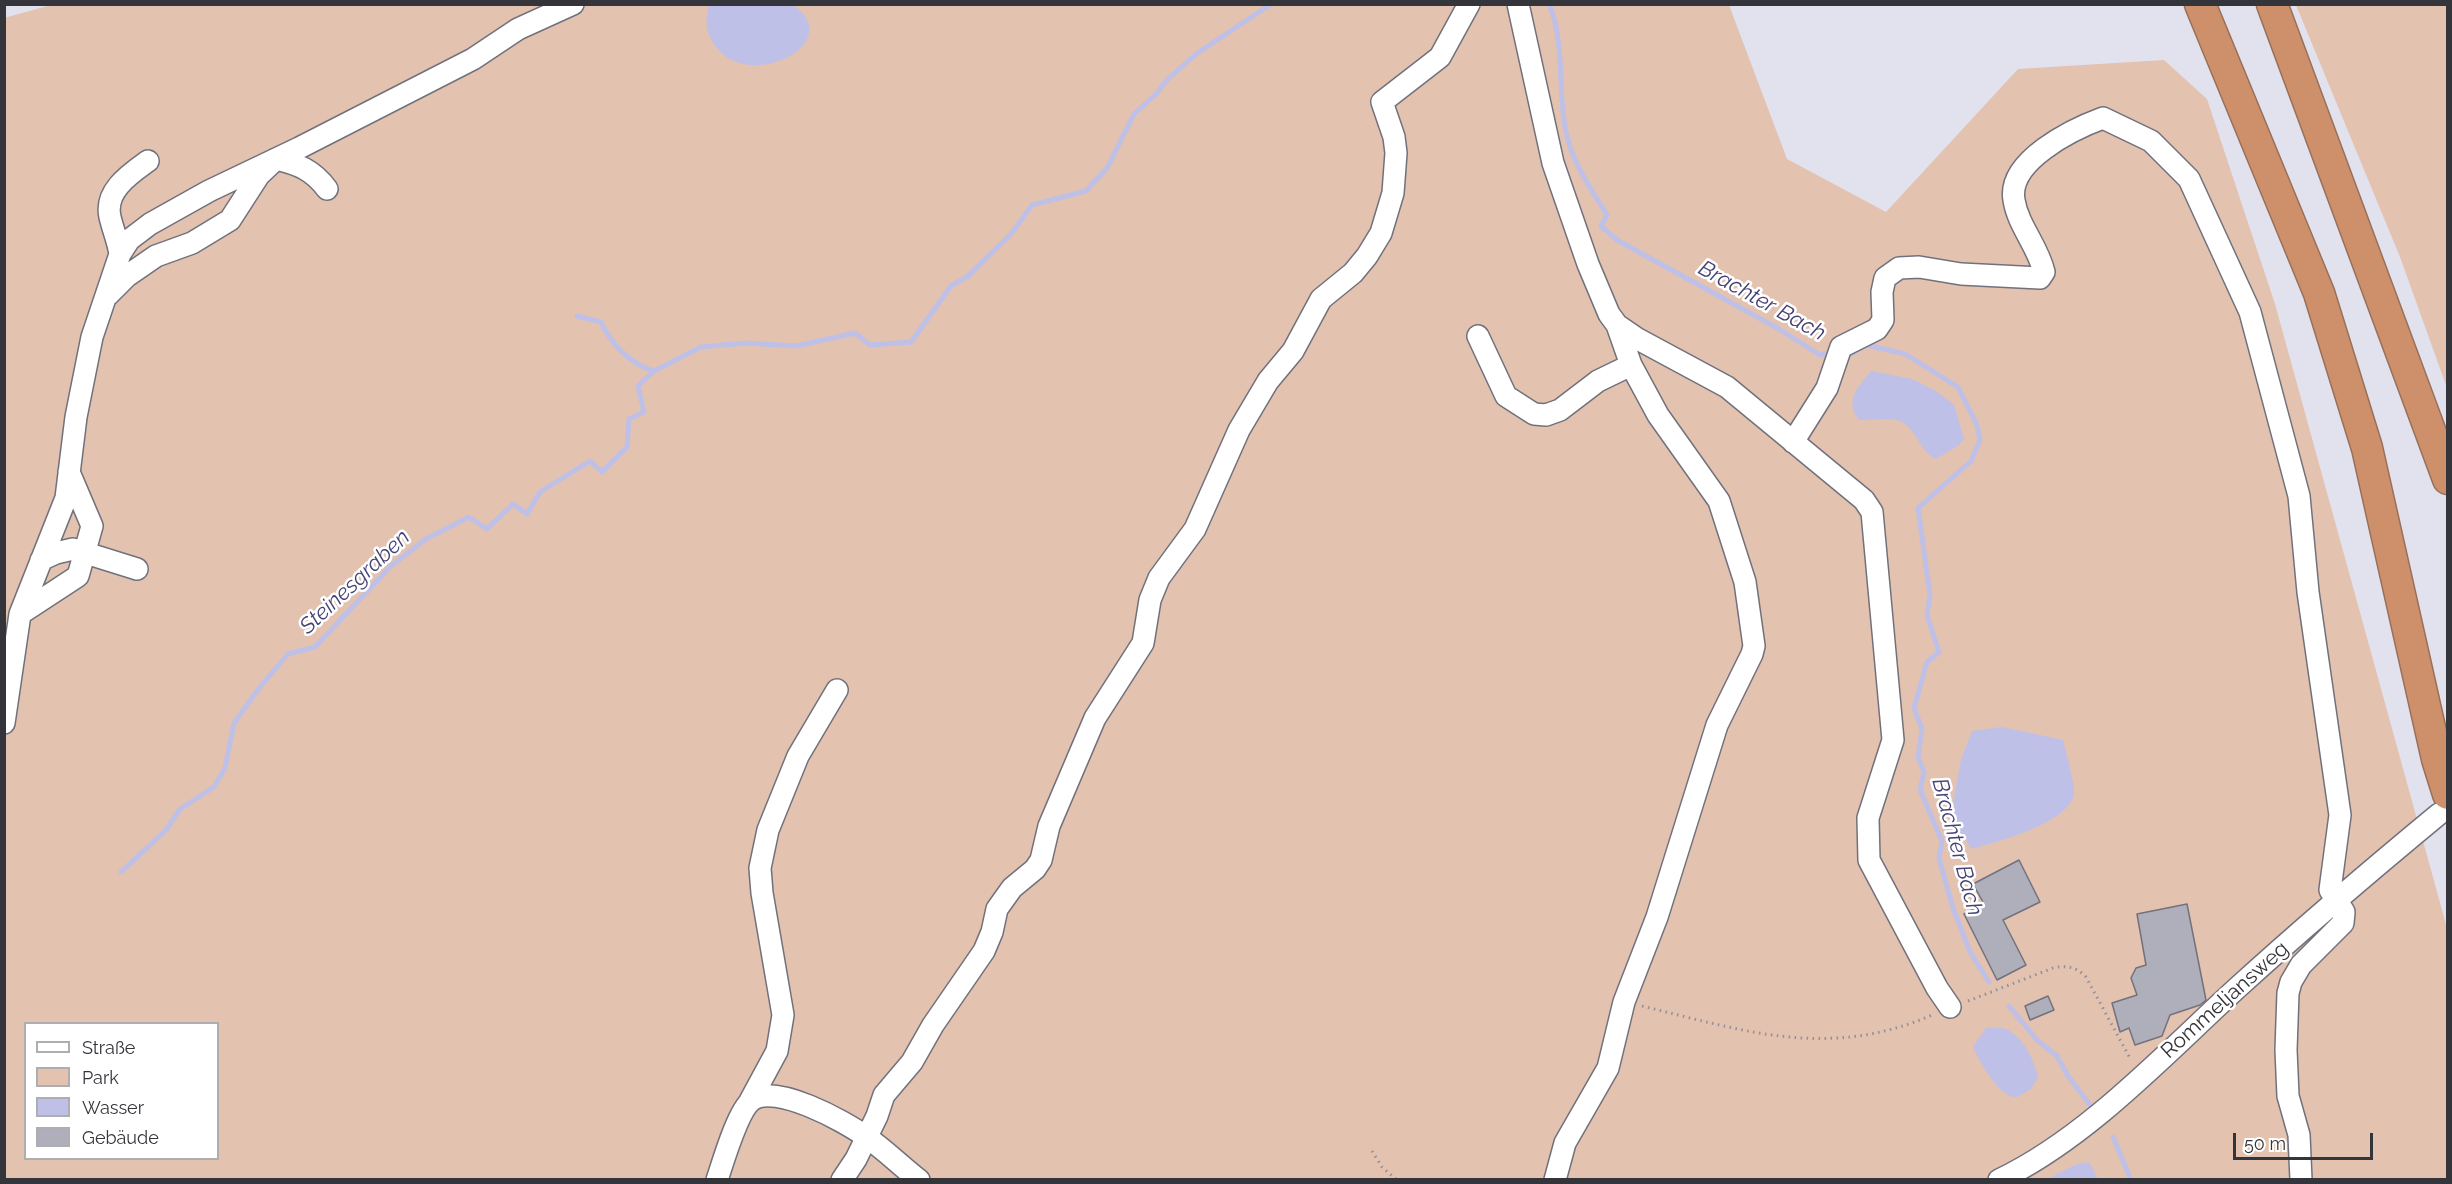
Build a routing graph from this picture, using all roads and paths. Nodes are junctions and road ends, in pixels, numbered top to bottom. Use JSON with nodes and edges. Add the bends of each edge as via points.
{"nodes":[{"id":1,"x":573,"y":4,"type":"edge"},
{"id":2,"x":1469,"y":4,"type":"edge"},
{"id":3,"x":1518,"y":4,"type":"edge"},
{"id":4,"x":2200,"y":4,"type":"edge"},
{"id":5,"x":2272,"y":4,"type":"edge"},
{"id":6,"x":276,"y":159,"type":"junction"},
{"id":7,"x":148,"y":160,"type":"dead end"},
{"id":8,"x":327,"y":189,"type":"dead end"},
{"id":9,"x":120,"y":254,"type":"junction"},
{"id":10,"x":105,"y":297,"type":"junction"},
{"id":11,"x":1617,"y":325,"type":"junction"},
{"id":12,"x":1478,"y":336,"type":"dead end"},
{"id":13,"x":1631,"y":365,"type":"junction"},
{"id":14,"x":1793,"y":442,"type":"junction"},
{"id":15,"x":69,"y":472,"type":"junction"},
{"id":16,"x":2448,"y":479,"type":"edge"},
{"id":17,"x":85,"y":552,"type":"junction"},
{"id":18,"x":41,"y":560,"type":"junction"},
{"id":19,"x":137,"y":569,"type":"dead end"},
{"id":20,"x":20,"y":614,"type":"junction"},
{"id":21,"x":837,"y":690,"type":"dead end"},
{"id":22,"x":4,"y":723,"type":"edge"},
{"id":23,"x":2443,"y":804,"type":"edge"},
{"id":24,"x":2337,"y":899,"type":"junction"},
{"id":25,"x":1624,"y":1002,"type":"junction"},
{"id":26,"x":1950,"y":1007,"type":"junction"},
{"id":27,"x":2140,"y":1077,"type":"junction"},
{"id":28,"x":750,"y":1101,"type":"junction"},
{"id":29,"x":866,"y":1136,"type":"junction"},
{"id":30,"x":1372,"y":1151,"type":"dead end"},
{"id":31,"x":2303,"y":1176,"type":"edge"},
{"id":32,"x":717,"y":1179,"type":"edge"},
{"id":33,"x":842,"y":1179,"type":"edge"},
{"id":34,"x":919,"y":1179,"type":"edge"},
{"id":35,"x":1397,"y":1179,"type":"edge"},
{"id":36,"x":1555,"y":1179,"type":"edge"},
{"id":37,"x":2003,"y":1179,"type":"edge"}],
"edges":[{"from":1,"to":6,"type":"street","via":[[518,29],[473,59]]},
{"from":2,"to":29,"type":"street","via":[[1440,57],[1382,102],[1396,153],[1393,193],[1381,232],[1353,273],[1321,299],[1293,351],[1268,381],[1239,430],[1195,530],[1159,578],[1150,600],[1143,643],[1095,718],[1049,826],[1041,860],[997,909],[984,951],[912,1062],[884,1095]]},
{"from":3,"to":11,"type":"street","via":[[1553,163],[1588,264]]},
{"from":4,"to":23,"type":"highway","via":[[2319,292],[2367,448],[2435,748]]},
{"from":5,"to":16,"type":"highway"},
{"from":6,"to":8,"type":"street","via":[[300,164],[319,177]]},
{"from":6,"to":9,"type":"street","via":[[150,224],[129,240]]},
{"from":6,"to":10,"type":"street","via":[[259,175],[230,220],[192,243],[156,256]]},
{"from":7,"to":9,"type":"street","via":[[117,187],[110,203]]},
{"from":9,"to":10,"type":"street"},
{"from":10,"to":15,"type":"street","via":[[78,405]]},
{"from":11,"to":13,"type":"street"},
{"from":11,"to":14,"type":"street","via":[[1727,387]]},
{"from":12,"to":13,"type":"street","via":[[1506,396],[1534,414],[1560,410],[1598,381]]},
{"from":13,"to":25,"type":"street","via":[[1658,415],[1719,501],[1745,582],[1754,635],[1752,654],[1717,724],[1657,917]]},
{"from":14,"to":24,"type":"street","via":[[1827,388],[1840,349],[1881,324],[1885,278],[1899,268],[1919,267],[1961,274],[2040,278],[2044,272],[2042,261],[2022,225],[2013,198],[2017,178],[2039,151],[2103,118],[2151,141],[2189,179],[2250,312],[2299,496],[2308,592],[2340,815],[2330,883]]},
{"from":14,"to":26,"type":"street","via":[[1864,500],[1872,512],[1893,740],[1868,818],[1869,860],[1936,988]]},
{"from":15,"to":17,"type":"street","via":[[92,526]]},
{"from":15,"to":18,"type":"street","via":[[66,498]]},
{"from":17,"to":18,"type":"street","via":[[56,552]]},
{"from":17,"to":19,"type":"street"},
{"from":17,"to":20,"type":"street","via":[[78,576]]},
{"from":18,"to":20,"type":"street"},
{"from":20,"to":22,"type":"street"},
{"from":21,"to":28,"type":"street","via":[[798,756],[768,830],[760,868],[762,893],[783,1015],[777,1051]]},
{"from":23,"to":24,"type":"street","name":"Rommeljansweg"},
{"from":24,"to":27,"type":"street","name":"Rommeljansweg"},
{"from":24,"to":31,"type":"street","via":[[2344,912],[2343,923],[2309,956],[2291,982],[2286,1008],[2292,1074],[2288,1096],[2300,1136]]},
{"from":25,"to":26,"type":"path","via":[[1750,1032],[1808,1040],[1858,1038],[1921,1020]]},
{"from":25,"to":36,"type":"street","via":[[1608,1068],[1565,1143]]},
{"from":26,"to":27,"type":"path","via":[[2053,968],[2076,969],[2086,977]]},
{"from":27,"to":37,"type":"street","name":"Rommeljansweg","via":[[2084,1126],[2036,1161]]},
{"from":28,"to":29,"type":"street","via":[[762,1095],[786,1097]]},
{"from":28,"to":32,"type":"street","via":[[732,1135]]},
{"from":29,"to":33,"type":"street"},
{"from":29,"to":34,"type":"street"},
{"from":30,"to":35,"type":"path","via":[[1382,1167]]}]}
